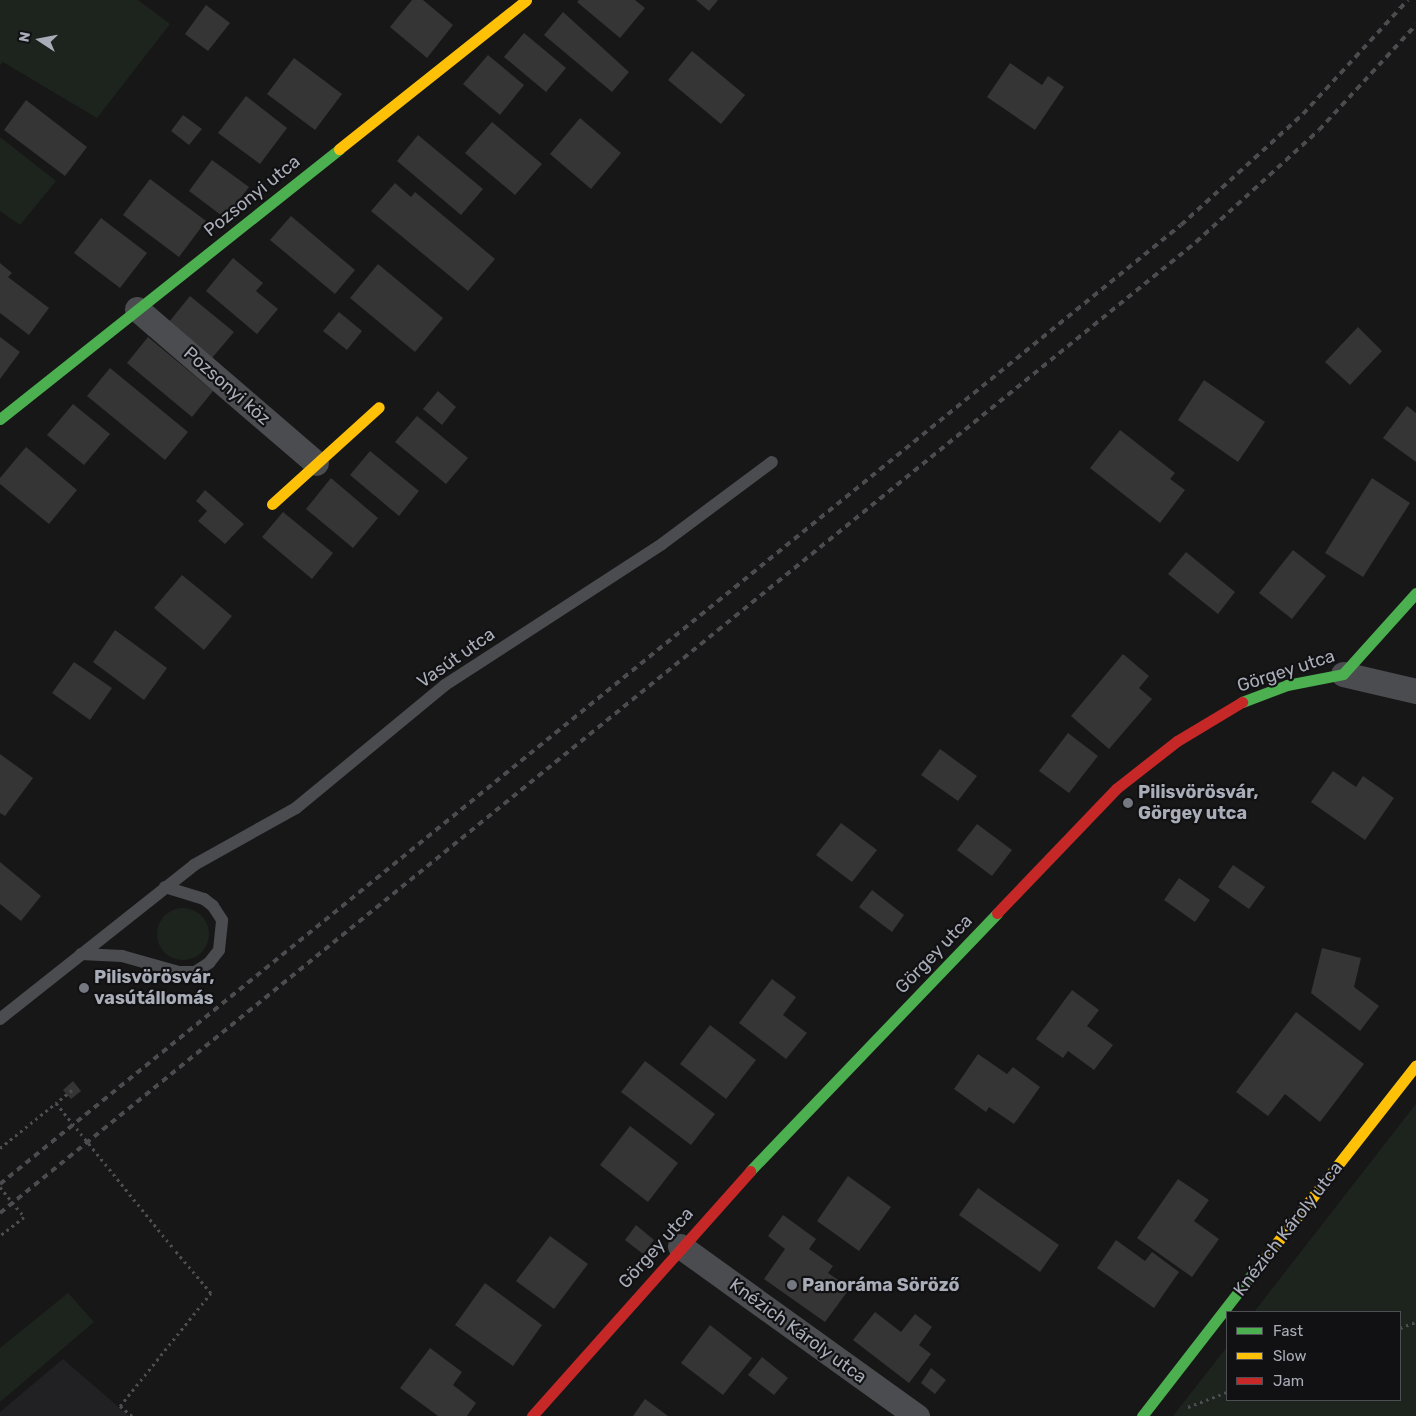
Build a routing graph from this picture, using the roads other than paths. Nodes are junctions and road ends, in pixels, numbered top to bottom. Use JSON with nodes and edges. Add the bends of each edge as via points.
{"nodes":[{"id":1,"x":526,"y":0,"type":"edge"},
{"id":2,"x":137,"y":310,"type":"junction"},
{"id":3,"x":379,"y":407,"type":"dead end"},
{"id":4,"x":0,"y":418,"type":"edge"},
{"id":5,"x":316,"y":462,"type":"junction"},
{"id":6,"x":772,"y":462,"type":"dead end"},
{"id":7,"x":272,"y":504,"type":"dead end"},
{"id":8,"x":1416,"y":593,"type":"edge"},
{"id":9,"x":1343,"y":674,"type":"junction"},
{"id":10,"x":1416,"y":691,"type":"edge"},
{"id":11,"x":165,"y":887,"type":"junction"},
{"id":12,"x":81,"y":954,"type":"junction"},
{"id":13,"x":0,"y":1019,"type":"edge"},
{"id":14,"x":1416,"y":1065,"type":"edge"},
{"id":15,"x":680,"y":1246,"type":"junction"},
{"id":16,"x":532,"y":1416,"type":"edge"},
{"id":17,"x":917,"y":1416,"type":"edge"},
{"id":18,"x":1142,"y":1416,"type":"edge"}],
"edges":[{"from":1,"to":2,"type":"street","name":"Pozsonyi utca"},
{"from":2,"to":4,"type":"street","name":"Pozsonyi utca"},
{"from":2,"to":5,"type":"street","name":"Pozsonyi köz"},
{"from":3,"to":5,"type":"street"},
{"from":5,"to":7,"type":"street"},
{"from":6,"to":11,"type":"lane","name":"Vasút utca","via":[[662,544],[452,680],[291,812],[209,855]]},
{"from":8,"to":9,"type":"street","name":"Görgey utca"},
{"from":9,"to":10,"type":"street"},
{"from":9,"to":15,"type":"street","name":"Görgey utca","via":[[1288,685],[1230,707],[1176,741],[1116,788]]},
{"from":11,"to":12,"type":"lane","name":"Vasút utca"},
{"from":11,"to":12,"type":"lane","via":[[204,898],[214,906],[222,920],[218,950],[209,963],[195,972],[179,972],[122,956]]},
{"from":12,"to":13,"type":"lane","name":"Vasút utca"},
{"from":14,"to":18,"type":"street","name":"Knézich Károly utca"},
{"from":15,"to":16,"type":"street","name":"Görgey utca"},
{"from":15,"to":17,"type":"street","name":"Knézich Károly utca"}]}
